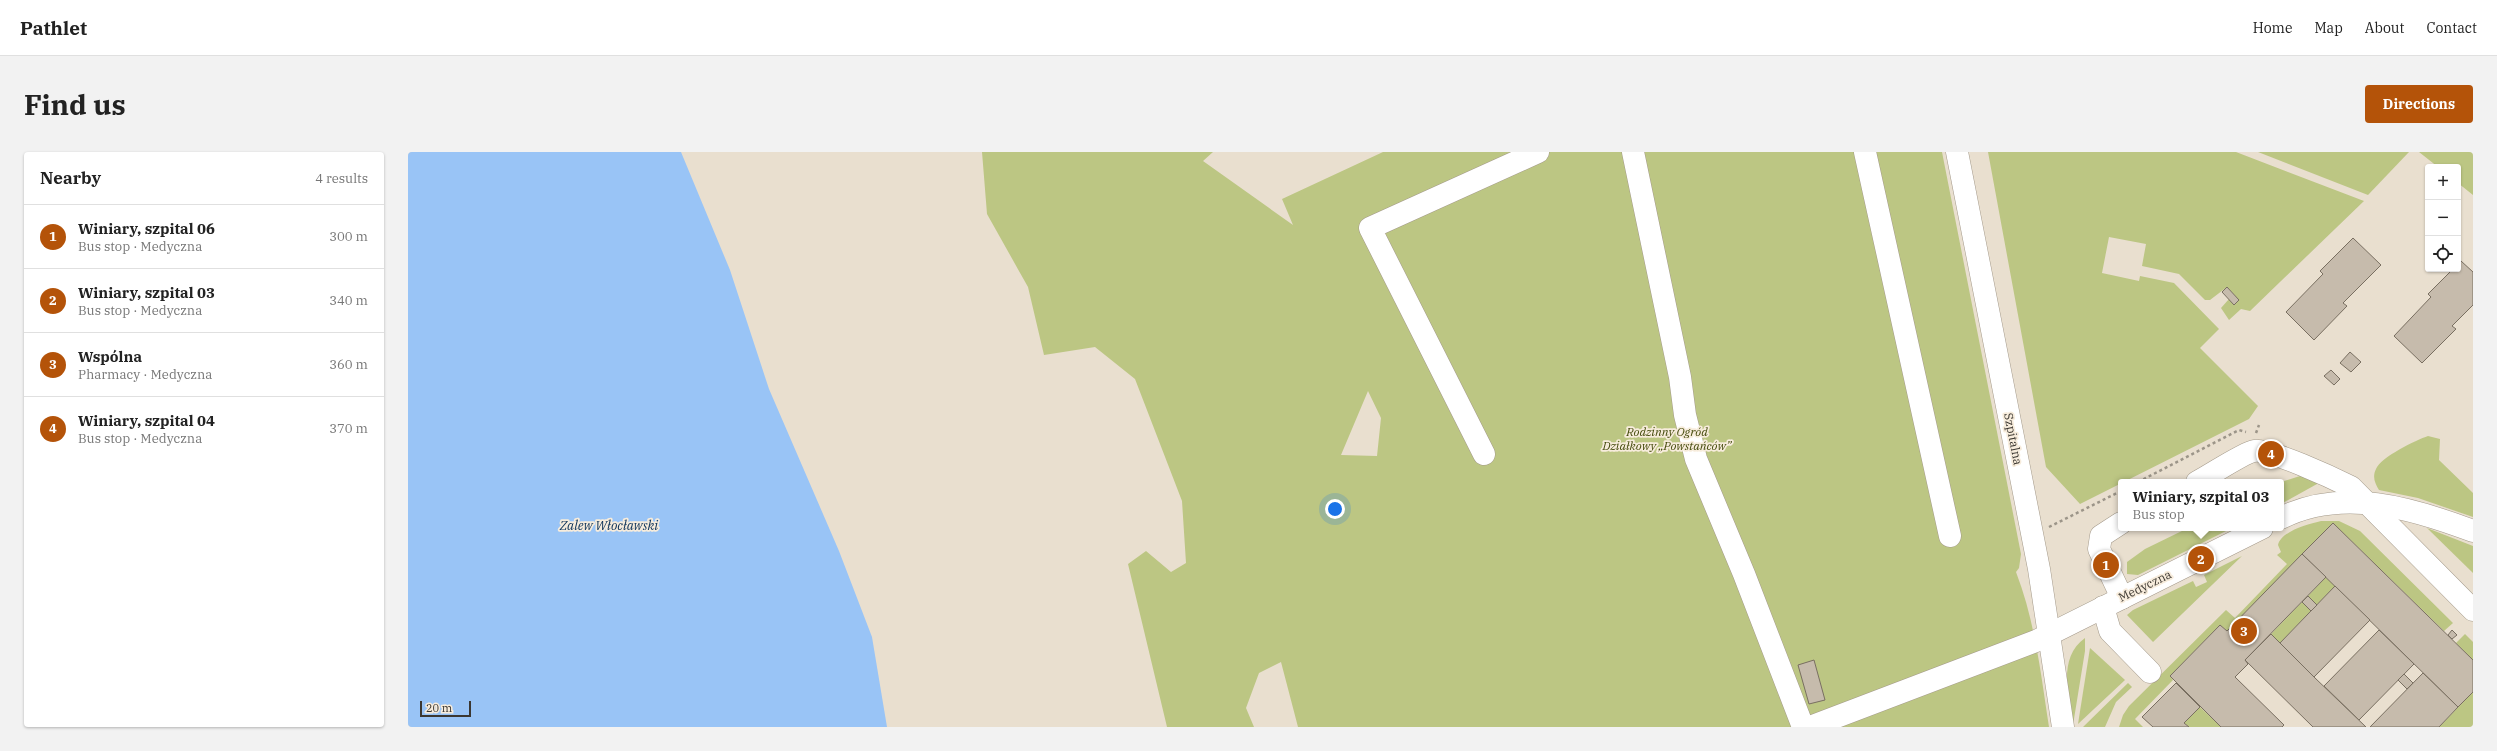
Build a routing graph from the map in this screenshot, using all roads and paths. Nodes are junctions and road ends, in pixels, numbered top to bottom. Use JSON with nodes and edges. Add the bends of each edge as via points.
{"nodes":[{"id":1,"x":1538,"y":152,"type":"edge"},
{"id":2,"x":1632,"y":152,"type":"edge"},
{"id":3,"x":1865,"y":152,"type":"edge"},
{"id":4,"x":1957,"y":152,"type":"edge"},
{"id":5,"x":1484,"y":454,"type":"dead end"},
{"id":6,"x":2203,"y":479,"type":"edge"},
{"id":7,"x":2118,"y":492,"type":"edge"},
{"id":8,"x":2370,"y":504,"type":"junction"},
{"id":9,"x":2284,"y":517,"type":"edge"},
{"id":10,"x":2118,"y":525,"type":"edge"},
{"id":11,"x":2042,"y":530,"type":"dead end"},
{"id":12,"x":2256,"y":531,"type":"edge"},
{"id":13,"x":2473,"y":531,"type":"edge"},
{"id":14,"x":1950,"y":536,"type":"dead end"},
{"id":15,"x":2112,"y":602,"type":"junction"},
{"id":16,"x":2473,"y":610,"type":"edge"},
{"id":17,"x":2050,"y":634,"type":"junction"},
{"id":18,"x":2150,"y":672,"type":"dead end"},
{"id":19,"x":1803,"y":727,"type":"edge"},
{"id":20,"x":1810,"y":727,"type":"edge"},
{"id":21,"x":2063,"y":727,"type":"edge"}],
"edges":[{"from":1,"to":5,"type":"street","via":[[1370,228]]},
{"from":2,"to":19,"type":"street","via":[[1696,458]]},
{"from":3,"to":14,"type":"street"},
{"from":4,"to":17,"type":"street","name":"Szpitalna"},
{"from":6,"to":8,"type":"street","via":[[2254,451],[2271,454],[2329,476],[2351,487]]},
{"from":7,"to":11,"type":"path"},
{"from":8,"to":9,"type":"street","via":[[2336,501],[2321,503]]},
{"from":8,"to":13,"type":"street","via":[[2430,516]]},
{"from":8,"to":16,"type":"street"},
{"from":10,"to":15,"type":"street","via":[[2101,536],[2099,549]]},
{"from":12,"to":15,"type":"street","name":"Medyczna"},
{"from":15,"to":17,"type":"street","name":"Medyczna"},
{"from":15,"to":18,"type":"street","via":[[2110,631]]},
{"from":17,"to":20,"type":"street","name":"Medyczna","via":[[2002,655]]},
{"from":17,"to":21,"type":"street","name":"Szpitalna"}]}
